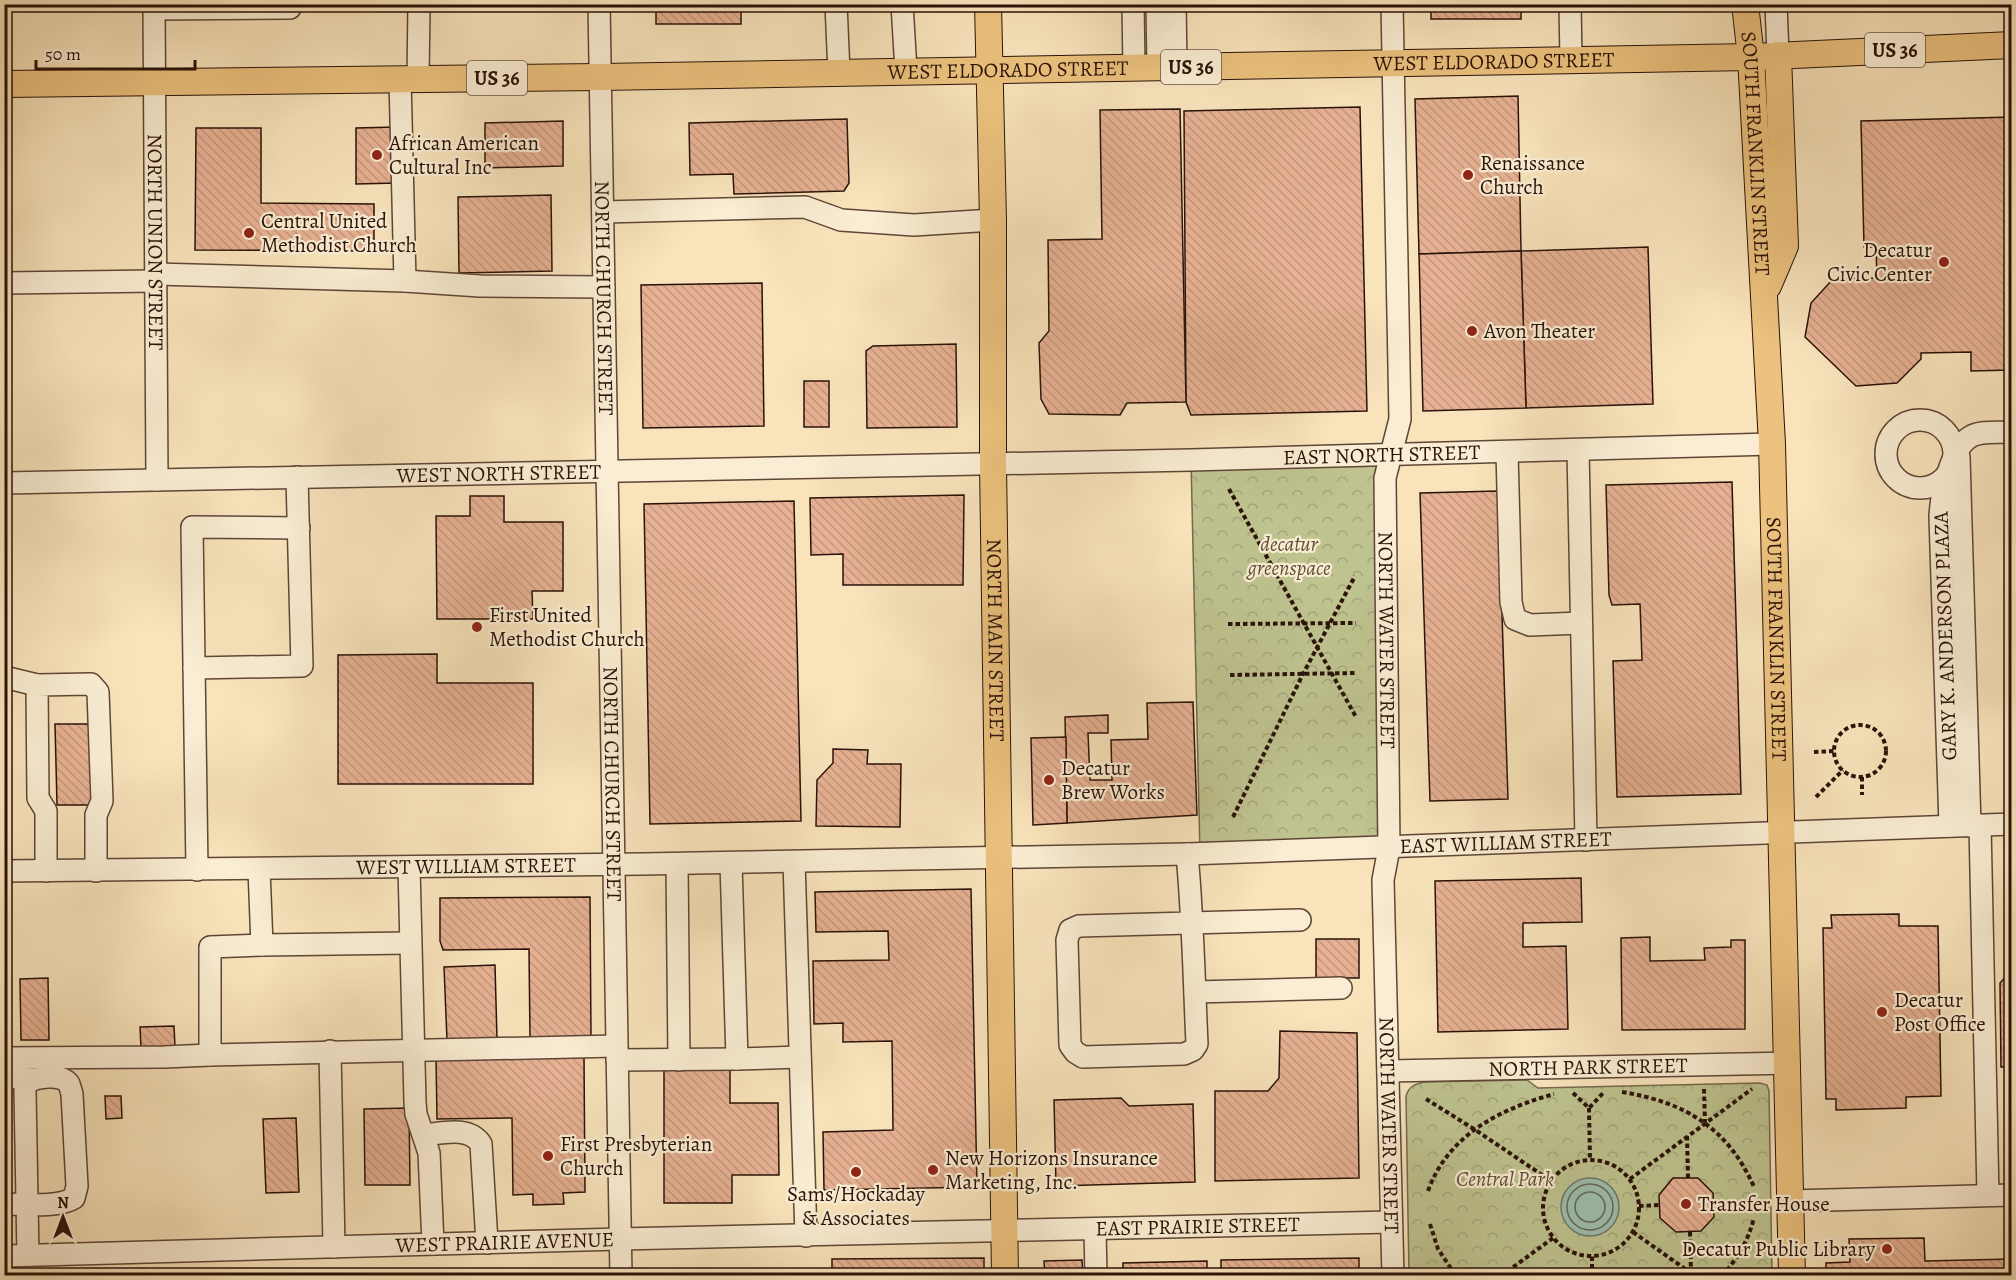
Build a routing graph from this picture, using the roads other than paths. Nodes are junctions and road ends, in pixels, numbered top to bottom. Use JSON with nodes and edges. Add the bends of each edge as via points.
{"nodes":[{"id":1,"x":419,"y":4,"type":"edge"},
{"id":2,"x":599,"y":4,"type":"edge"},
{"id":3,"x":836,"y":4,"type":"edge"},
{"id":4,"x":902,"y":4,"type":"edge"},
{"id":5,"x":988,"y":4,"type":"edge"},
{"id":6,"x":1133,"y":4,"type":"edge"},
{"id":7,"x":1157,"y":4,"type":"edge"},
{"id":8,"x":1175,"y":4,"type":"edge"},
{"id":9,"x":1392,"y":4,"type":"edge"},
{"id":10,"x":1570,"y":4,"type":"edge"},
{"id":11,"x":1745,"y":4,"type":"edge"},
{"id":12,"x":1776,"y":4,"type":"edge"},
{"id":13,"x":154,"y":7,"type":"edge"},
{"id":14,"x":290,"y":8,"type":"dead end"},
{"id":15,"x":2012,"y":45,"type":"edge"},
{"id":16,"x":1778,"y":55,"type":"junction"},
{"id":17,"x":1750,"y":57,"type":"junction"},
{"id":18,"x":1571,"y":60,"type":"junction"},
{"id":19,"x":1393,"y":64,"type":"junction"},
{"id":20,"x":1156,"y":67,"type":"junction"},
{"id":21,"x":990,"y":70,"type":"junction"},
{"id":22,"x":906,"y":71,"type":"junction"},
{"id":23,"x":839,"y":73,"type":"junction"},
{"id":24,"x":600,"y":77,"type":"junction"},
{"id":25,"x":409,"y":79,"type":"junction"},
{"id":26,"x":155,"y":82,"type":"junction"},
{"id":27,"x":4,"y":84,"type":"edge"},
{"id":28,"x":603,"y":212,"type":"junction"},
{"id":29,"x":993,"y":220,"type":"junction"},
{"id":30,"x":156,"y":278,"type":"junction"},
{"id":31,"x":405,"y":281,"type":"junction"},
{"id":32,"x":4,"y":283,"type":"edge"},
{"id":33,"x":604,"y":287,"type":"junction"},
{"id":34,"x":1765,"y":292,"type":"junction"},
{"id":35,"x":1937,"y":425,"type":"junction"},
{"id":36,"x":2012,"y":432,"type":"edge"},
{"id":37,"x":1977,"y":434,"type":"junction"},
{"id":38,"x":1772,"y":444,"type":"junction"},
{"id":39,"x":1578,"y":450,"type":"junction"},
{"id":40,"x":1508,"y":452,"type":"junction"},
{"id":41,"x":1391,"y":455,"type":"junction"},
{"id":42,"x":1956,"y":457,"type":"junction"},
{"id":43,"x":993,"y":465,"type":"junction"},
{"id":44,"x":608,"y":472,"type":"junction"},
{"id":45,"x":297,"y":477,"type":"junction"},
{"id":46,"x":157,"y":480,"type":"junction"},
{"id":47,"x":4,"y":483,"type":"edge"},
{"id":48,"x":299,"y":528,"type":"junction"},
{"id":49,"x":1581,"y":623,"type":"junction"},
{"id":50,"x":194,"y":668,"type":"junction"},
{"id":51,"x":4,"y":677,"type":"edge"},
{"id":52,"x":37,"y":685,"type":"junction"},
{"id":53,"x":2012,"y":824,"type":"edge"},
{"id":54,"x":1967,"y":826,"type":"junction"},
{"id":55,"x":1780,"y":832,"type":"junction"},
{"id":56,"x":1586,"y":840,"type":"junction"},
{"id":57,"x":1389,"y":848,"type":"junction"},
{"id":58,"x":1187,"y":854,"type":"junction"},
{"id":59,"x":998,"y":859,"type":"junction"},
{"id":60,"x":794,"y":862,"type":"junction"},
{"id":61,"x":731,"y":863,"type":"junction"},
{"id":62,"x":677,"y":864,"type":"junction"},
{"id":63,"x":614,"y":865,"type":"junction"},
{"id":64,"x":409,"y":867,"type":"junction"},
{"id":65,"x":259,"y":869,"type":"junction"},
{"id":66,"x":197,"y":870,"type":"junction"},
{"id":67,"x":4,"y":871,"type":"edge"},
{"id":68,"x":46,"y":871,"type":"junction"},
{"id":69,"x":96,"y":871,"type":"junction"},
{"id":70,"x":1300,"y":920,"type":"dead end"},
{"id":71,"x":1192,"y":922,"type":"junction"},
{"id":72,"x":410,"y":943,"type":"junction"},
{"id":73,"x":262,"y":945,"type":"junction"},
{"id":74,"x":1341,"y":988,"type":"dead end"},
{"id":75,"x":1195,"y":992,"type":"junction"},
{"id":76,"x":414,"y":1049,"type":"junction"},
{"id":77,"x":330,"y":1051,"type":"junction"},
{"id":78,"x":617,"y":1053,"type":"junction"},
{"id":79,"x":210,"y":1055,"type":"junction"},
{"id":80,"x":800,"y":1057,"type":"junction"},
{"id":81,"x":4,"y":1058,"type":"edge"},
{"id":82,"x":737,"y":1059,"type":"junction"},
{"id":83,"x":679,"y":1060,"type":"junction"},
{"id":84,"x":1787,"y":1063,"type":"junction"},
{"id":85,"x":1388,"y":1071,"type":"junction"},
{"id":86,"x":4,"y":1077,"type":"edge"},
{"id":87,"x":33,"y":1079,"type":"junction"},
{"id":88,"x":424,"y":1135,"type":"junction"},
{"id":89,"x":1988,"y":1195,"type":"junction"},
{"id":90,"x":2012,"y":1195,"type":"edge"},
{"id":91,"x":1791,"y":1201,"type":"junction"},
{"id":92,"x":4,"y":1204,"type":"edge"},
{"id":93,"x":27,"y":1204,"type":"junction"},
{"id":94,"x":1391,"y":1222,"type":"junction"},
{"id":95,"x":1095,"y":1230,"type":"junction"},
{"id":96,"x":1004,"y":1232,"type":"junction"},
{"id":97,"x":806,"y":1236,"type":"junction"},
{"id":98,"x":620,"y":1239,"type":"junction"},
{"id":99,"x":487,"y":1243,"type":"junction"},
{"id":100,"x":434,"y":1245,"type":"junction"},
{"id":101,"x":334,"y":1247,"type":"junction"},
{"id":102,"x":4,"y":1256,"type":"edge"},
{"id":103,"x":28,"y":1256,"type":"junction"},
{"id":104,"x":621,"y":1275,"type":"edge"},
{"id":105,"x":1005,"y":1275,"type":"edge"},
{"id":106,"x":1096,"y":1275,"type":"edge"},
{"id":107,"x":1393,"y":1275,"type":"edge"},
{"id":108,"x":1792,"y":1275,"type":"edge"}],
"edges":[{"from":1,"to":25,"type":"street"},
{"from":2,"to":24,"type":"street","name":"NORTH CHURCH STREET"},
{"from":3,"to":23,"type":"street"},
{"from":4,"to":22,"type":"street"},
{"from":5,"to":21,"type":"main road","name":"NORTH MAIN STREET"},
{"from":6,"to":20,"type":"street"},
{"from":7,"to":20,"type":"street"},
{"from":8,"to":20,"type":"street"},
{"from":9,"to":19,"type":"street","name":"NORTH WATER STREET"},
{"from":10,"to":18,"type":"street"},
{"from":11,"to":17,"type":"main road","name":"SOUTH FRANKLIN STREET"},
{"from":12,"to":16,"type":"street"},
{"from":13,"to":14,"type":"street"},
{"from":13,"to":26,"type":"street","name":"NORTH UNION STREET"},
{"from":15,"to":16,"type":"main road","name":"WEST ELDORADO STREET","number":"US 36"},
{"from":16,"to":17,"type":"main road","name":"WEST ELDORADO STREET","number":"US 36"},
{"from":16,"to":34,"type":"main road","via":[[1785,246]]},
{"from":17,"to":18,"type":"main road","name":"WEST ELDORADO STREET","number":"US 36"},
{"from":17,"to":34,"type":"main road","name":"SOUTH FRANKLIN STREET"},
{"from":18,"to":19,"type":"main road","name":"WEST ELDORADO STREET","number":"US 36"},
{"from":19,"to":20,"type":"main road","name":"WEST ELDORADO STREET","number":"US 36"},
{"from":19,"to":41,"type":"street","name":"NORTH WATER STREET","via":[[1400,419]]},
{"from":20,"to":21,"type":"main road","name":"WEST ELDORADO STREET","number":"US 36"},
{"from":21,"to":22,"type":"main road","name":"WEST ELDORADO STREET","number":"US 36"},
{"from":21,"to":29,"type":"main road","name":"NORTH MAIN STREET"},
{"from":22,"to":23,"type":"main road","name":"WEST ELDORADO STREET","number":"US 36"},
{"from":23,"to":24,"type":"main road","name":"WEST ELDORADO STREET","number":"US 36"},
{"from":24,"to":25,"type":"main road","name":"WEST ELDORADO STREET","number":"US 36"},
{"from":24,"to":28,"type":"street","name":"NORTH CHURCH STREET"},
{"from":25,"to":26,"type":"main road","name":"WEST ELDORADO STREET","number":"US 36"},
{"from":25,"to":31,"type":"street"},
{"from":26,"to":27,"type":"main road","name":"WEST ELDORADO STREET","number":"US 36"},
{"from":26,"to":30,"type":"street","name":"NORTH UNION STREET"},
{"from":28,"to":29,"type":"street","via":[[805,207],[841,220],[914,225]]},
{"from":28,"to":33,"type":"street","name":"NORTH CHURCH STREET"},
{"from":29,"to":43,"type":"main road","name":"NORTH MAIN STREET"},
{"from":30,"to":31,"type":"street"},
{"from":30,"to":32,"type":"street"},
{"from":30,"to":46,"type":"street","name":"NORTH UNION STREET"},
{"from":31,"to":33,"type":"street"},
{"from":33,"to":44,"type":"street","name":"NORTH CHURCH STREET"},
{"from":34,"to":38,"type":"main road","name":"SOUTH FRANKLIN STREET"},
{"from":35,"to":37,"type":"street"},
{"from":35,"to":42,"type":"street","via":[[1947,434]]},
{"from":35,"to":42,"type":"street","via":[[1914,420],[1897,429],[1887,444],[1889,468],[1901,482],[1931,486],[1942,479]]},
{"from":36,"to":37,"type":"street"},
{"from":37,"to":42,"type":"street","name":"GARY K. ANDERSON PLAZA","via":[[1966,441]]},
{"from":38,"to":39,"type":"street","name":"EAST NORTH STREET"},
{"from":38,"to":55,"type":"main road","name":"SOUTH FRANKLIN STREET"},
{"from":39,"to":40,"type":"street","name":"EAST NORTH STREET"},
{"from":39,"to":49,"type":"street"},
{"from":40,"to":41,"type":"street","name":"EAST NORTH STREET"},
{"from":40,"to":49,"type":"street","via":[[1511,602],[1515,619],[1530,625]]},
{"from":41,"to":43,"type":"street","name":"EAST NORTH STREET"},
{"from":41,"to":57,"type":"street","name":"NORTH WATER STREET","via":[[1384,478]]},
{"from":42,"to":54,"type":"street","name":"GARY K. ANDERSON PLAZA","via":[[1942,491],[1940,517]]},
{"from":43,"to":44,"type":"street","name":"WEST NORTH STREET"},
{"from":43,"to":59,"type":"main road","name":"NORTH MAIN STREET"},
{"from":44,"to":45,"type":"street","name":"WEST NORTH STREET"},
{"from":44,"to":63,"type":"street","name":"NORTH CHURCH STREET"},
{"from":45,"to":46,"type":"street","name":"WEST NORTH STREET"},
{"from":45,"to":48,"type":"street"},
{"from":46,"to":47,"type":"street","name":"WEST NORTH STREET"},
{"from":48,"to":50,"type":"street","via":[[302,666]]},
{"from":48,"to":50,"type":"street","via":[[192,527]]},
{"from":49,"to":56,"type":"street"},
{"from":50,"to":66,"type":"street"},
{"from":51,"to":52,"type":"street"},
{"from":52,"to":68,"type":"street","via":[[38,798],[46,811]]},
{"from":52,"to":69,"type":"street","via":[[91,684],[98,692],[102,801],[96,815]]},
{"from":53,"to":54,"type":"street","name":"EAST WILLIAM STREET"},
{"from":54,"to":55,"type":"street","name":"EAST WILLIAM STREET"},
{"from":54,"to":89,"type":"street","name":"GARY K. ANDERSON PLAZA"},
{"from":55,"to":56,"type":"street","name":"EAST WILLIAM STREET"},
{"from":55,"to":84,"type":"main road","name":"SOUTH FRANKLIN STREET"},
{"from":56,"to":57,"type":"street","name":"EAST WILLIAM STREET"},
{"from":57,"to":58,"type":"street","name":"EAST WILLIAM STREET"},
{"from":57,"to":85,"type":"street","name":"NORTH WATER STREET","via":[[1383,880]]},
{"from":58,"to":59,"type":"street","name":"EAST WILLIAM STREET"},
{"from":58,"to":71,"type":"street"},
{"from":59,"to":60,"type":"street","name":"WEST WILLIAM STREET"},
{"from":59,"to":96,"type":"main road","name":"NORTH MAIN STREET"},
{"from":60,"to":61,"type":"street","name":"WEST WILLIAM STREET"},
{"from":60,"to":80,"type":"street"},
{"from":61,"to":62,"type":"street","name":"WEST WILLIAM STREET"},
{"from":61,"to":82,"type":"street"},
{"from":62,"to":63,"type":"street","name":"WEST WILLIAM STREET"},
{"from":62,"to":83,"type":"street"},
{"from":63,"to":64,"type":"street","name":"WEST WILLIAM STREET"},
{"from":63,"to":78,"type":"street","name":"NORTH CHURCH STREET"},
{"from":64,"to":65,"type":"street","name":"WEST WILLIAM STREET"},
{"from":64,"to":72,"type":"street"},
{"from":65,"to":66,"type":"street","name":"WEST WILLIAM STREET"},
{"from":65,"to":73,"type":"street"},
{"from":66,"to":69,"type":"street","name":"WEST WILLIAM STREET"},
{"from":67,"to":68,"type":"street","name":"WEST WILLIAM STREET"},
{"from":68,"to":69,"type":"street","name":"WEST WILLIAM STREET"},
{"from":70,"to":71,"type":"street"},
{"from":71,"to":75,"type":"street"},
{"from":71,"to":75,"type":"street","via":[[1079,926],[1070,930],[1070,1045],[1083,1057],[1192,1050],[1197,1044]]},
{"from":72,"to":73,"type":"street"},
{"from":72,"to":76,"type":"street"},
{"from":73,"to":79,"type":"street","via":[[210,946]]},
{"from":74,"to":75,"type":"street"},
{"from":76,"to":77,"type":"street"},
{"from":76,"to":78,"type":"street"},
{"from":76,"to":88,"type":"street","via":[[416,1114]]},
{"from":77,"to":79,"type":"street"},
{"from":77,"to":101,"type":"street"},
{"from":78,"to":83,"type":"street"},
{"from":78,"to":98,"type":"street","name":"NORTH CHURCH STREET"},
{"from":79,"to":81,"type":"street"},
{"from":80,"to":82,"type":"street"},
{"from":80,"to":97,"type":"street"},
{"from":82,"to":83,"type":"street"},
{"from":84,"to":85,"type":"street","name":"NORTH PARK STREET"},
{"from":84,"to":91,"type":"main road","name":"SOUTH FRANKLIN STREET"},
{"from":85,"to":94,"type":"street","name":"NORTH WATER STREET"},
{"from":86,"to":87,"type":"street"},
{"from":87,"to":93,"type":"street","via":[[26,1083],[25,1091]]},
{"from":87,"to":93,"type":"street","via":[[61,1078],[68,1083],[72,1094],[77,1186],[74,1198],[67,1203]]},
{"from":88,"to":99,"type":"street","via":[[457,1132],[477,1137],[481,1144]]},
{"from":88,"to":100,"type":"street","via":[[429,1153]]},
{"from":89,"to":90,"type":"street"},
{"from":89,"to":91,"type":"street"},
{"from":91,"to":108,"type":"main road","name":"SOUTH FRANKLIN STREET"},
{"from":92,"to":93,"type":"street"},
{"from":93,"to":103,"type":"street"},
{"from":94,"to":95,"type":"street","name":"EAST PRAIRIE STREET"},
{"from":94,"to":107,"type":"street","name":"NORTH WATER STREET"},
{"from":95,"to":96,"type":"street","name":"EAST PRAIRIE STREET"},
{"from":95,"to":106,"type":"street"},
{"from":96,"to":97,"type":"street","name":"WEST PRAIRIE AVENUE"},
{"from":96,"to":105,"type":"main road","name":"NORTH MAIN STREET"},
{"from":97,"to":98,"type":"street","name":"WEST PRAIRIE AVENUE"},
{"from":98,"to":99,"type":"street","name":"WEST PRAIRIE AVENUE"},
{"from":98,"to":104,"type":"street","name":"NORTH CHURCH STREET"},
{"from":99,"to":100,"type":"street","name":"WEST PRAIRIE AVENUE"},
{"from":100,"to":101,"type":"street","name":"WEST PRAIRIE AVENUE"},
{"from":101,"to":103,"type":"street","name":"WEST PRAIRIE AVENUE"},
{"from":102,"to":103,"type":"street","name":"WEST PRAIRIE AVENUE"}]}
